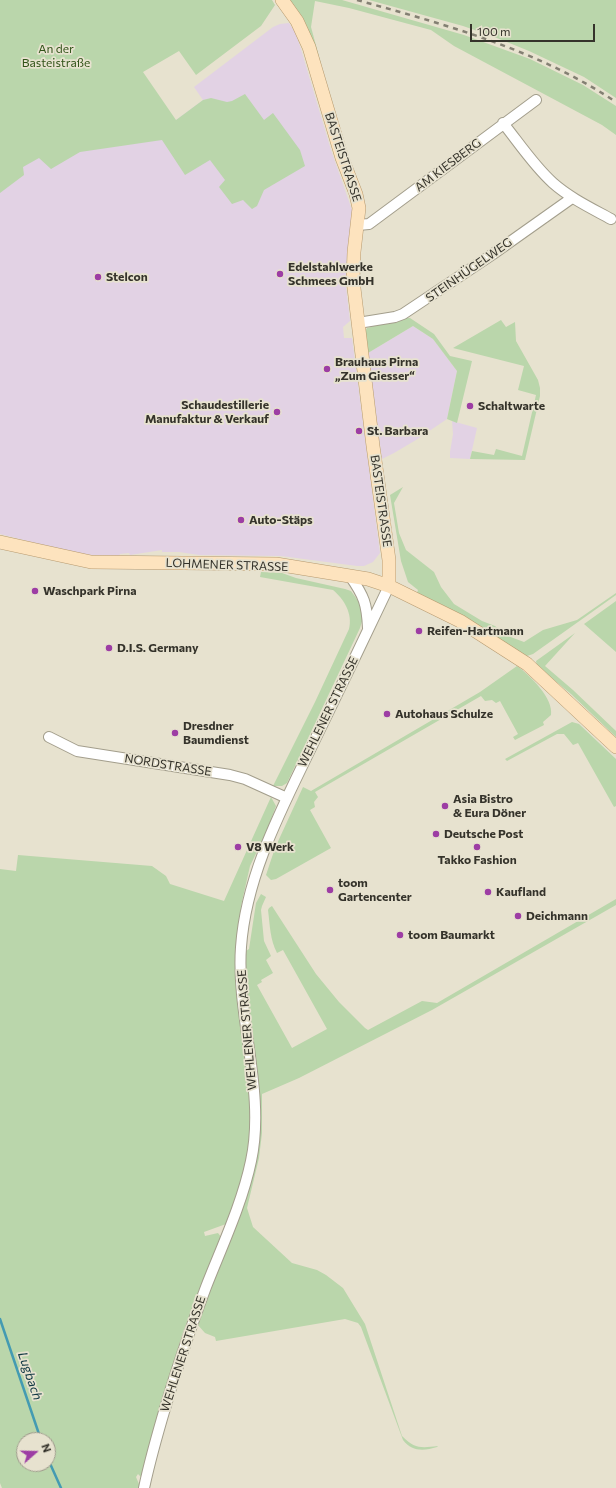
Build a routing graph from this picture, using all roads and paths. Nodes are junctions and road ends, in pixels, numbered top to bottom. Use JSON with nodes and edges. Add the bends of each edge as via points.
{"nodes":[{"id":1,"x":282,"y":0,"type":"edge"},
{"id":2,"x":536,"y":100,"type":"dead end"},
{"id":3,"x":503,"y":123,"type":"junction"},
{"id":4,"x":572,"y":198,"type":"junction"},
{"id":5,"x":611,"y":219,"type":"dead end"},
{"id":6,"x":358,"y":225,"type":"junction"},
{"id":7,"x":358,"y":323,"type":"junction"},
{"id":8,"x":0,"y":542,"type":"edge"},
{"id":9,"x":350,"y":576,"type":"junction"},
{"id":10,"x":389,"y":586,"type":"junction"},
{"id":11,"x":368,"y":630,"type":"junction"},
{"id":12,"x":49,"y":737,"type":"dead end"},
{"id":13,"x":616,"y":747,"type":"edge"},
{"id":14,"x":287,"y":798,"type":"junction"},
{"id":15,"x":144,"y":1488,"type":"edge"}],
"edges":[{"from":1,"to":6,"type":"main road","name":"BASTEISTRASSE","via":[[297,20],[308,47],[358,201]]},
{"from":2,"to":3,"type":"street","name":"AM KIESBERG"},
{"from":3,"to":4,"type":"street","via":[[540,170]]},
{"from":3,"to":6,"type":"street","name":"AM KIESBERG","via":[[369,224]]},
{"from":4,"to":5,"type":"street"},
{"from":4,"to":7,"type":"street","name":"STEINHÜGELWEG","via":[[403,314]]},
{"from":6,"to":7,"type":"main road","name":"BASTEISTRASSE","via":[[353,280]]},
{"from":7,"to":10,"type":"main road","name":"BASTEISTRASSE","via":[[389,560]]},
{"from":8,"to":9,"type":"main road","name":"LOHMENER STRASSE","via":[[90,562],[276,564]]},
{"from":9,"to":10,"type":"main road","name":"LOHMENER STRASSE"},
{"from":9,"to":11,"type":"street","via":[[362,593],[367,610]]},
{"from":10,"to":11,"type":"street","name":"WEHLENER STRASSE"},
{"from":10,"to":13,"type":"main road","name":"LOHMENER STRASSE","via":[[460,621],[527,664]]},
{"from":11,"to":14,"type":"street","name":"WEHLENER STRASSE"},
{"from":12,"to":14,"type":"street","name":"NORDSTRASSE","via":[[77,751],[230,775]]},
{"from":14,"to":15,"type":"street","name":"WEHLENER STRASSE","via":[[252,883],[241,947],[241,982],[255,1112],[252,1159],[240,1199],[187,1336],[148,1465]]}]}
